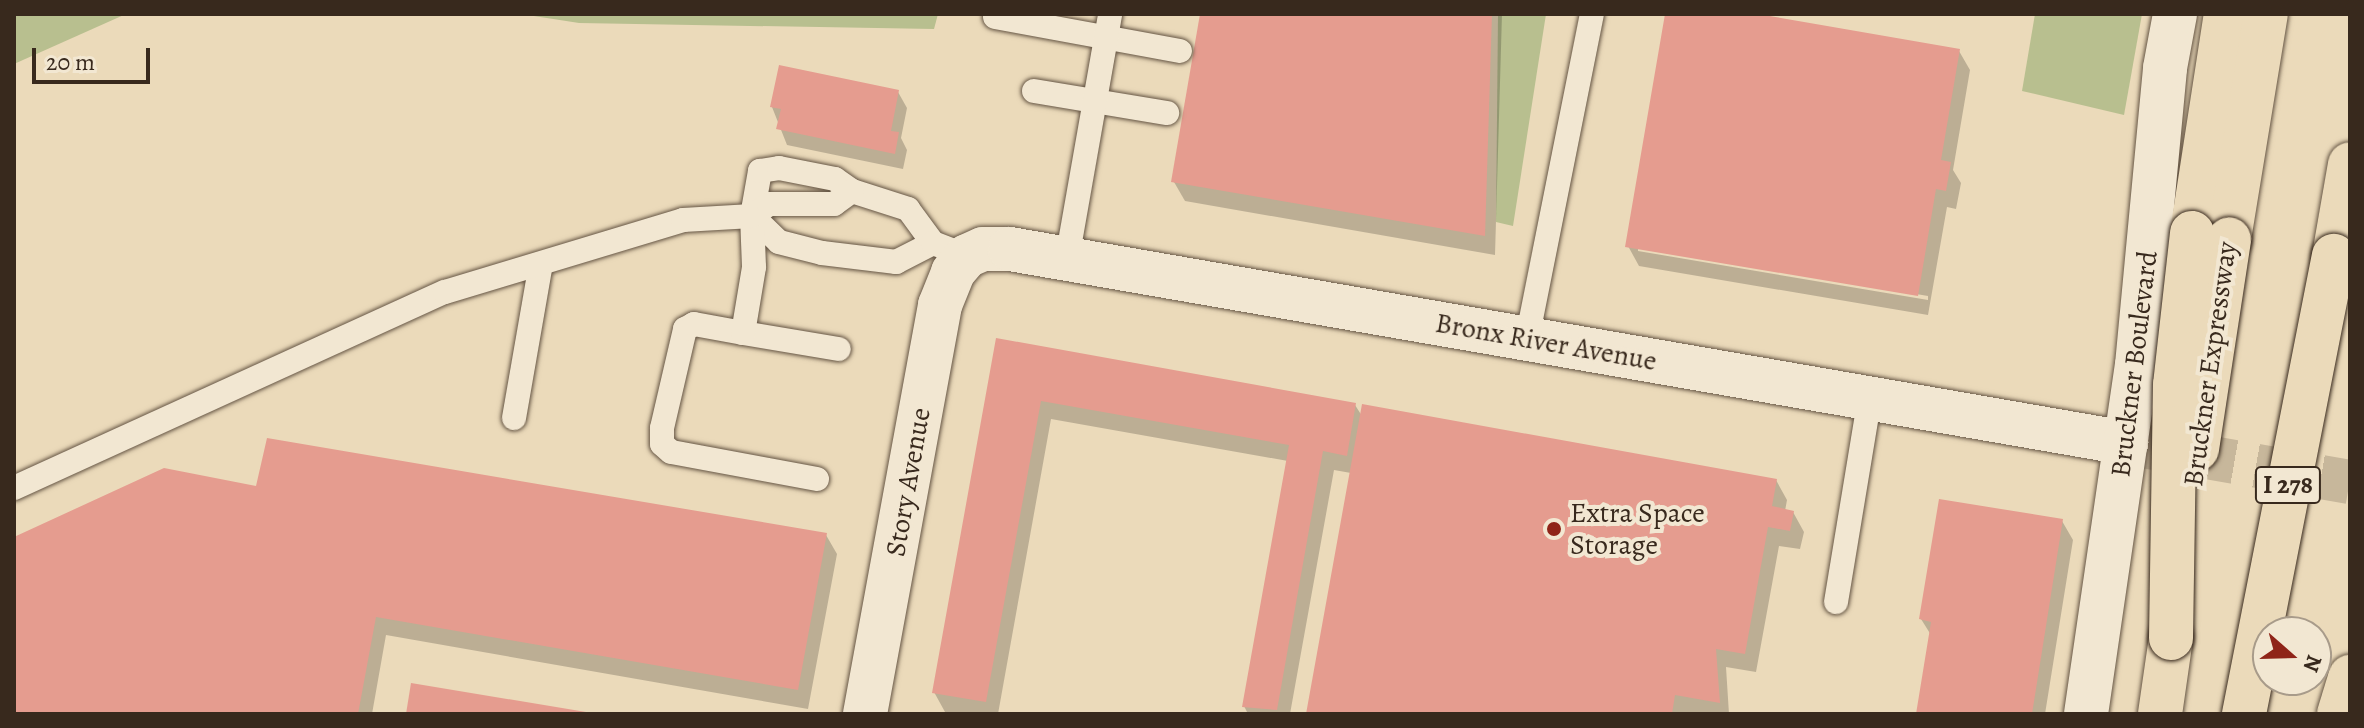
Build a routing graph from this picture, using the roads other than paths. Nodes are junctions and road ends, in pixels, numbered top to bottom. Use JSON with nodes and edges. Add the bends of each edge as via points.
{"nodes":[{"id":1,"x":1592,"y":14,"type":"edge"},
{"id":2,"x":2175,"y":14,"type":"edge"},
{"id":3,"x":2226,"y":14,"type":"edge"},
{"id":4,"x":2266,"y":14,"type":"edge"},
{"id":5,"x":995,"y":17,"type":"dead end"},
{"id":6,"x":1108,"y":26,"type":"edge"},
{"id":7,"x":1180,"y":51,"type":"dead end"},
{"id":8,"x":1034,"y":91,"type":"dead end"},
{"id":9,"x":1095,"y":100,"type":"junction"},
{"id":10,"x":1167,"y":113,"type":"dead end"},
{"id":11,"x":2350,"y":164,"type":"edge"},
{"id":12,"x":852,"y":191,"type":"junction"},
{"id":13,"x":752,"y":216,"type":"junction"},
{"id":14,"x":2210,"y":236,"type":"junction"},
{"id":15,"x":950,"y":250,"type":"junction"},
{"id":16,"x":1067,"y":259,"type":"junction"},
{"id":17,"x":541,"y":264,"type":"junction"},
{"id":18,"x":743,"y":333,"type":"junction"},
{"id":19,"x":1527,"y":339,"type":"junction"},
{"id":20,"x":839,"y":349,"type":"dead end"},
{"id":21,"x":1870,"y":397,"type":"junction"},
{"id":22,"x":514,"y":418,"type":"dead end"},
{"id":23,"x":2126,"y":443,"type":"junction"},
{"id":24,"x":817,"y":479,"type":"dead end"},
{"id":25,"x":14,"y":488,"type":"edge"},
{"id":26,"x":1836,"y":602,"type":"dead end"},
{"id":27,"x":2350,"y":677,"type":"edge"},
{"id":28,"x":865,"y":714,"type":"edge"},
{"id":29,"x":2086,"y":714,"type":"edge"},
{"id":30,"x":2160,"y":714,"type":"edge"},
{"id":31,"x":2244,"y":714,"type":"edge"},
{"id":32,"x":2339,"y":714,"type":"edge"}],
"edges":[{"from":1,"to":19,"type":"lane"},
{"from":2,"to":23,"type":"street","name":"Bruckner Boulevard"},
{"from":3,"to":14,"type":"highway"},
{"from":4,"to":14,"type":"highway","name":"Bruckner Expressway"},
{"from":5,"to":6,"type":"lane"},
{"from":6,"to":7,"type":"lane"},
{"from":6,"to":9,"type":"lane"},
{"from":8,"to":9,"type":"lane"},
{"from":9,"to":10,"type":"lane"},
{"from":9,"to":16,"type":"lane"},
{"from":11,"to":31,"type":"highway","number":"I 278","bridge":true},
{"from":12,"to":13,"type":"lane","via":[[834,204],[769,204]]},
{"from":12,"to":13,"type":"lane","via":[[835,179],[779,168],[760,171]]},
{"from":12,"to":15,"type":"lane","via":[[908,209]]},
{"from":13,"to":15,"type":"lane","via":[[779,242],[822,253],[896,262]]},
{"from":13,"to":17,"type":"lane","via":[[683,220]]},
{"from":13,"to":18,"type":"lane","via":[[754,267]]},
{"from":14,"to":30,"type":"highway","bridge":true,"via":[[2175,385],[2171,638]]},
{"from":15,"to":16,"type":"street","name":"Bronx River Avenue","via":[[1001,248]]},
{"from":15,"to":28,"type":"street","name":"Story Avenue","via":[[953,272],[940,305]]},
{"from":16,"to":19,"type":"street","name":"Bronx River Avenue"},
{"from":17,"to":22,"type":"lane"},
{"from":17,"to":25,"type":"lane","via":[[445,292]]},
{"from":18,"to":20,"type":"lane"},
{"from":18,"to":24,"type":"lane","via":[[694,324],[685,329],[662,444],[671,452]]},
{"from":19,"to":21,"type":"street","name":"Bronx River Avenue"},
{"from":21,"to":23,"type":"street","name":"Bronx River Avenue"},
{"from":21,"to":26,"type":"lane"},
{"from":23,"to":29,"type":"street","name":"Bruckner Boulevard"},
{"from":27,"to":32,"type":"highway"}]}
